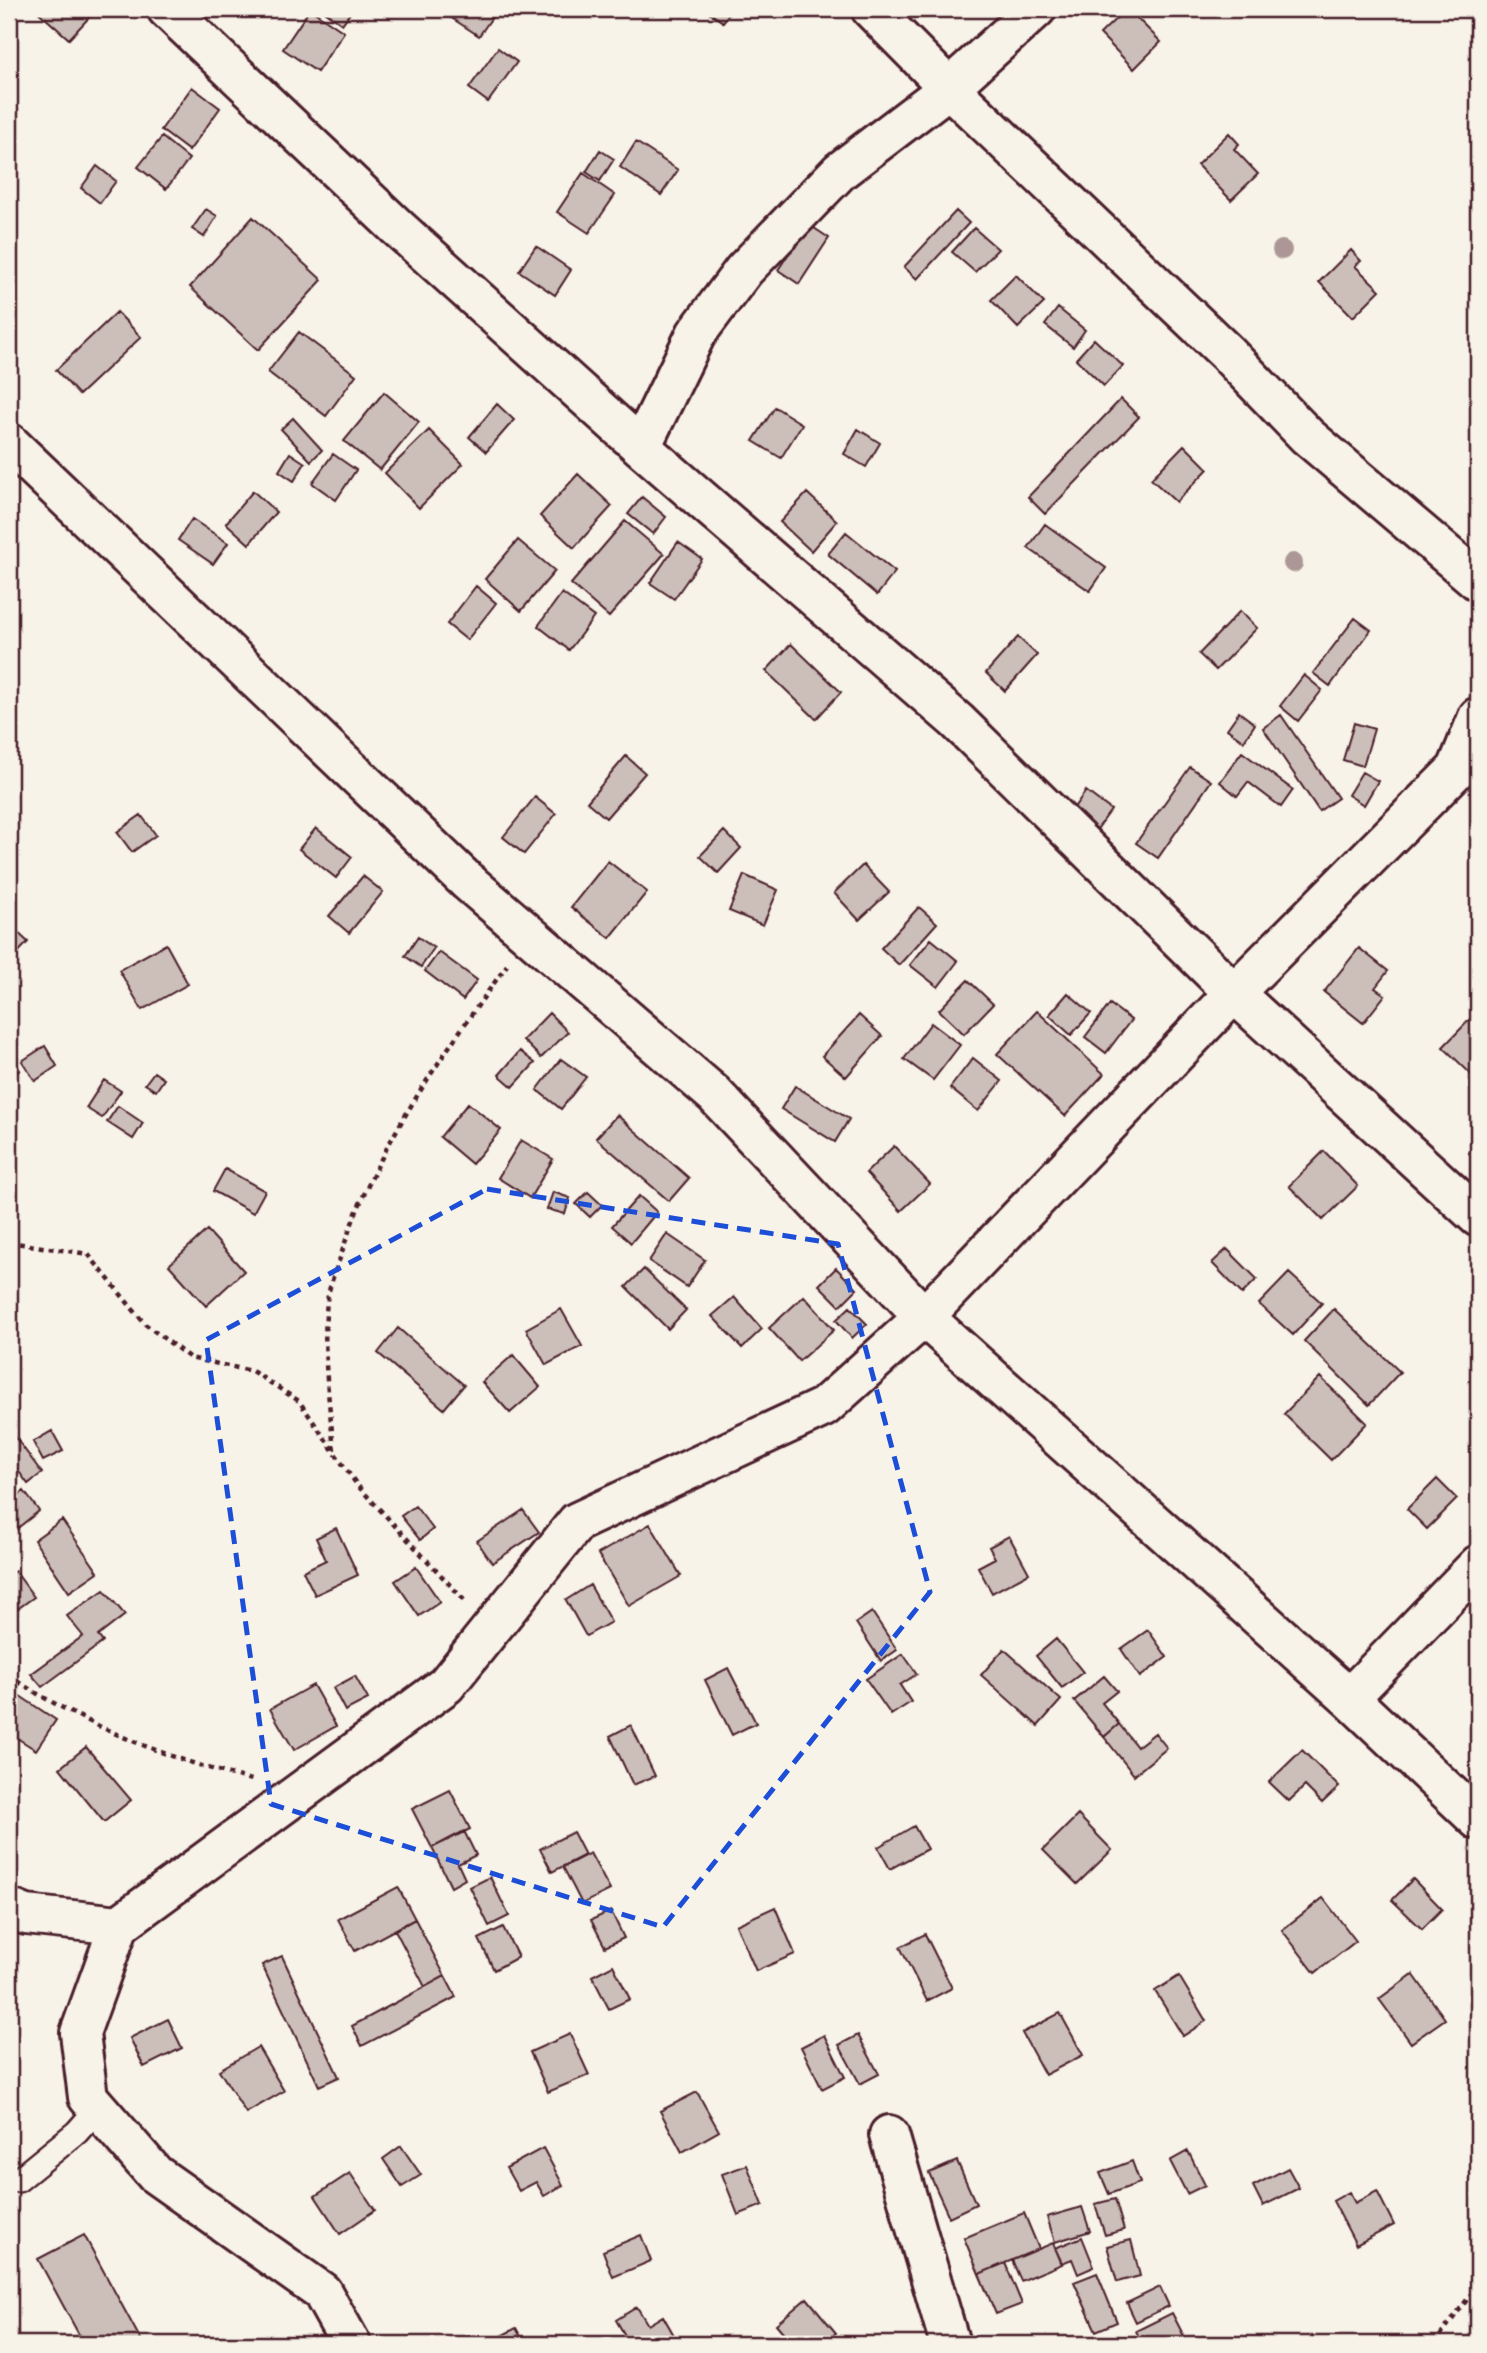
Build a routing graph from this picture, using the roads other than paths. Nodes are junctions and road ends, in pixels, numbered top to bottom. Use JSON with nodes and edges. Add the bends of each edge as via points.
{"nodes":[{"id":1,"x":167,"y":9,"type":"edge"},
{"id":2,"x":871,"y":9,"type":"edge"},
{"id":3,"x":1035,"y":9,"type":"edge"},
{"id":4,"x":949,"y":88,"type":"junction"},
{"id":5,"x":9,"y":443,"type":"edge"},
{"id":6,"x":641,"y":447,"type":"junction"},
{"id":7,"x":1478,"y":582,"type":"edge"},
{"id":8,"x":1478,"y":717,"type":"edge"},
{"id":9,"x":1234,"y":993,"type":"junction"},
{"id":10,"x":1478,"y":1217,"type":"edge"},
{"id":11,"x":925,"y":1317,"type":"junction"},
{"id":12,"x":1478,"y":1565,"type":"edge"},
{"id":13,"x":1349,"y":1698,"type":"junction"},
{"id":14,"x":1478,"y":1820,"type":"edge"},
{"id":15,"x":9,"y":1908,"type":"edge"},
{"id":16,"x":119,"y":1926,"type":"junction"},
{"id":17,"x":98,"y":2108,"type":"junction"},
{"id":18,"x":889,"y":2135,"type":"dead end"},
{"id":19,"x":9,"y":2179,"type":"edge"},
{"id":20,"x":351,"y":2344,"type":"edge"},
{"id":21,"x":950,"y":2344,"type":"edge"}],
"edges":[{"from":1,"to":6,"type":"street","via":[[398,228]]},
{"from":2,"to":4,"type":"street"},
{"from":3,"to":4,"type":"street"},
{"from":4,"to":6,"type":"street","via":[[840,171],[744,270],[696,334]]},
{"from":4,"to":7,"type":"street","via":[[1226,352],[1307,436]]},
{"from":5,"to":11,"type":"street","via":[[467,881],[714,1094]]},
{"from":6,"to":9,"type":"street","via":[[957,721]]},
{"from":8,"to":9,"type":"street","via":[[1457,769]]},
{"from":9,"to":10,"type":"street"},
{"from":9,"to":11,"type":"street"},
{"from":11,"to":13,"type":"street"},
{"from":11,"to":16,"type":"street","via":[[824,1407],[577,1522],[446,1685]]},
{"from":12,"to":13,"type":"street"},
{"from":13,"to":14,"type":"street"},
{"from":15,"to":16,"type":"street","via":[[26,1915]]},
{"from":16,"to":17,"type":"street","via":[[80,2033],[88,2097]]},
{"from":17,"to":19,"type":"lane","via":[[78,2132],[18,2180]]},
{"from":17,"to":20,"type":"street","via":[[155,2174],[322,2292]]},
{"from":18,"to":21,"type":"street"}]}
